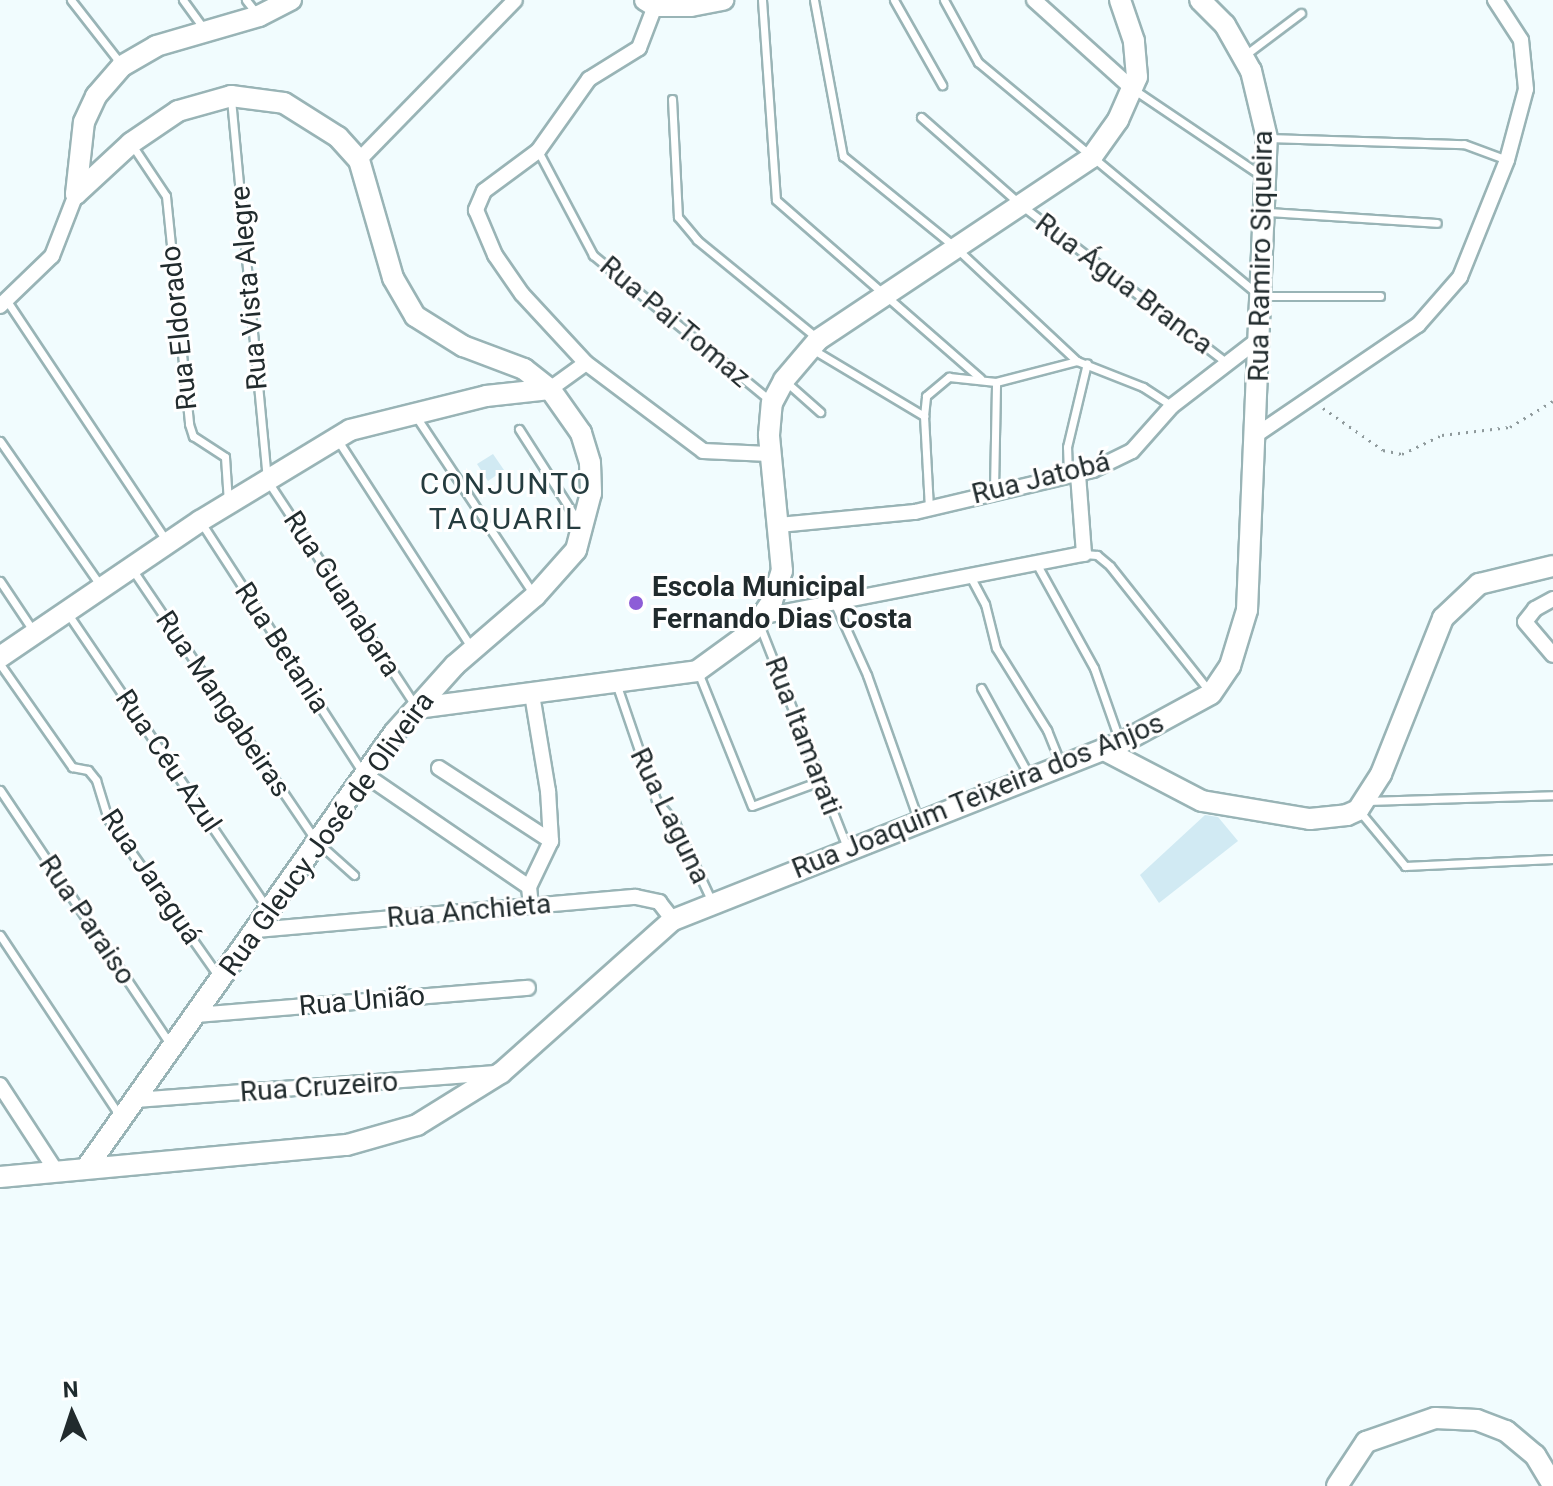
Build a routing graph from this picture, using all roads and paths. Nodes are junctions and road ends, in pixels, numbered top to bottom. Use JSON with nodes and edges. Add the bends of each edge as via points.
{"nodes":[{"id":1,"x":71,"y":0,"type":"edge"},
{"id":2,"x":183,"y":0,"type":"edge"},
{"id":3,"x":291,"y":0,"type":"edge"},
{"id":4,"x":515,"y":0,"type":"edge"},
{"id":5,"x":723,"y":0,"type":"edge"},
{"id":6,"x":762,"y":0,"type":"edge"},
{"id":7,"x":814,"y":0,"type":"edge"},
{"id":8,"x":894,"y":0,"type":"edge"},
{"id":9,"x":944,"y":0,"type":"edge"},
{"id":10,"x":1034,"y":0,"type":"edge"},
{"id":11,"x":1120,"y":0,"type":"edge"},
{"id":12,"x":1200,"y":0,"type":"edge"},
{"id":13,"x":1495,"y":0,"type":"edge"},
{"id":14,"x":650,"y":3,"type":"edge"},
{"id":15,"x":253,"y":8,"type":"edge"},
{"id":16,"x":1301,"y":13,"type":"dead end"},
{"id":17,"x":207,"y":33,"type":"junction"},
{"id":18,"x":1244,"y":56,"type":"junction"},
{"id":19,"x":122,"y":66,"type":"junction"},
{"id":20,"x":942,"y":85,"type":"dead end"},
{"id":21,"x":1133,"y":89,"type":"junction"},
{"id":22,"x":231,"y":96,"type":"junction"},
{"id":23,"x":672,"y":99,"type":"dead end"},
{"id":24,"x":921,"y":117,"type":"dead end"},
{"id":25,"x":1267,"y":138,"type":"junction"},
{"id":26,"x":131,"y":143,"type":"junction"},
{"id":27,"x":538,"y":151,"type":"junction"},
{"id":28,"x":1091,"y":158,"type":"junction"},
{"id":29,"x":359,"y":160,"type":"junction"},
{"id":30,"x":1507,"y":160,"type":"junction"},
{"id":31,"x":1267,"y":179,"type":"junction"},
{"id":32,"x":76,"y":194,"type":"junction"},
{"id":33,"x":1021,"y":205,"type":"junction"},
{"id":34,"x":1264,"y":212,"type":"junction"},
{"id":35,"x":1437,"y":223,"type":"dead end"},
{"id":36,"x":955,"y":247,"type":"junction"},
{"id":37,"x":883,"y":295,"type":"junction"},
{"id":38,"x":1260,"y":296,"type":"junction"},
{"id":39,"x":1380,"y":296,"type":"dead end"},
{"id":40,"x":4,"y":304,"type":"edge"},
{"id":41,"x":1259,"y":339,"type":"junction"},
{"id":42,"x":814,"y":344,"type":"junction"},
{"id":43,"x":1077,"y":361,"type":"junction"},
{"id":44,"x":586,"y":363,"type":"junction"},
{"id":45,"x":1087,"y":363,"type":"junction"},
{"id":46,"x":1227,"y":363,"type":"junction"},
{"id":47,"x":980,"y":378,"type":"junction"},
{"id":48,"x":784,"y":380,"type":"junction"},
{"id":49,"x":996,"y":382,"type":"junction"},
{"id":50,"x":550,"y":389,"type":"junction"},
{"id":51,"x":1312,"y":400,"type":"junction"},
{"id":52,"x":1553,"y":401,"type":"edge"},
{"id":53,"x":772,"y":403,"type":"junction"},
{"id":54,"x":1172,"y":406,"type":"junction"},
{"id":55,"x":820,"y":412,"type":"dead end"},
{"id":56,"x":413,"y":413,"type":"junction"},
{"id":57,"x":924,"y":416,"type":"junction"},
{"id":58,"x":519,"y":429,"type":"dead end"},
{"id":59,"x":1256,"y":435,"type":"junction"},
{"id":60,"x":335,"y":436,"type":"junction"},
{"id":61,"x":0,"y":441,"type":"edge"},
{"id":62,"x":769,"y":454,"type":"junction"},
{"id":63,"x":1073,"y":474,"type":"junction"},
{"id":64,"x":267,"y":480,"type":"junction"},
{"id":65,"x":994,"y":490,"type":"junction"},
{"id":66,"x":228,"y":504,"type":"junction"},
{"id":67,"x":929,"y":507,"type":"junction"},
{"id":68,"x":200,"y":521,"type":"junction"},
{"id":69,"x":779,"y":525,"type":"junction"},
{"id":70,"x":584,"y":532,"type":"junction"},
{"id":71,"x":167,"y":542,"type":"junction"},
{"id":72,"x":1084,"y":554,"type":"junction"},
{"id":73,"x":1036,"y":563,"type":"junction"},
{"id":74,"x":1553,"y":566,"type":"edge"},
{"id":75,"x":131,"y":567,"type":"junction"},
{"id":76,"x":970,"y":576,"type":"junction"},
{"id":77,"x":0,"y":581,"type":"edge"},
{"id":78,"x":102,"y":587,"type":"junction"},
{"id":79,"x":535,"y":596,"type":"junction"},
{"id":80,"x":1553,"y":599,"type":"edge"},
{"id":81,"x":835,"y":604,"type":"junction"},
{"id":82,"x":66,"y":612,"type":"junction"},
{"id":83,"x":761,"y":620,"type":"junction"},
{"id":84,"x":35,"y":633,"type":"junction"},
{"id":85,"x":472,"y":649,"type":"junction"},
{"id":86,"x":1553,"y":655,"type":"edge"},
{"id":87,"x":0,"y":657,"type":"edge"},
{"id":88,"x":0,"y":664,"type":"edge"},
{"id":89,"x":697,"y":671,"type":"junction"},
{"id":90,"x":616,"y":684,"type":"junction"},
{"id":91,"x":981,"y":688,"type":"dead end"},
{"id":92,"x":532,"y":694,"type":"junction"},
{"id":93,"x":1211,"y":694,"type":"junction"},
{"id":94,"x":417,"y":708,"type":"junction"},
{"id":95,"x":1112,"y":746,"type":"junction"},
{"id":96,"x":1062,"y":765,"type":"junction"},
{"id":97,"x":439,"y":768,"type":"dead end"},
{"id":98,"x":364,"y":774,"type":"junction"},
{"id":99,"x":1031,"y":778,"type":"junction"},
{"id":100,"x":820,"y":781,"type":"junction"},
{"id":101,"x":0,"y":790,"type":"edge"},
{"id":102,"x":1553,"y":795,"type":"edge"},
{"id":103,"x":1361,"y":805,"type":"junction"},
{"id":104,"x":919,"y":824,"type":"junction"},
{"id":105,"x":316,"y":841,"type":"junction"},
{"id":106,"x":551,"y":841,"type":"junction"},
{"id":107,"x":848,"y":849,"type":"junction"},
{"id":108,"x":1553,"y":859,"type":"edge"},
{"id":109,"x":354,"y":875,"type":"dead end"},
{"id":110,"x":529,"y":887,"type":"junction"},
{"id":111,"x":712,"y":902,"type":"junction"},
{"id":112,"x":531,"y":906,"type":"junction"},
{"id":113,"x":269,"y":910,"type":"junction"},
{"id":114,"x":673,"y":920,"type":"junction"},
{"id":115,"x":256,"y":930,"type":"junction"},
{"id":116,"x":0,"y":935,"type":"edge"},
{"id":117,"x":220,"y":979,"type":"junction"},
{"id":118,"x":528,"y":988,"type":"dead end"},
{"id":119,"x":197,"y":1015,"type":"junction"},
{"id":120,"x":173,"y":1049,"type":"junction"},
{"id":121,"x":501,"y":1073,"type":"junction"},
{"id":122,"x":0,"y":1085,"type":"edge"},
{"id":123,"x":136,"y":1100,"type":"junction"},
{"id":124,"x":122,"y":1120,"type":"junction"},
{"id":125,"x":87,"y":1167,"type":"junction"},
{"id":126,"x":56,"y":1171,"type":"junction"},
{"id":127,"x":0,"y":1177,"type":"edge"},
{"id":128,"x":1553,"y":1485,"type":"edge"},
{"id":129,"x":1337,"y":1486,"type":"edge"}],
"edges":[{"from":1,"to":19,"type":"lane"},
{"from":2,"to":17,"type":"lane"},
{"from":3,"to":15,"type":"street"},
{"from":4,"to":29,"type":"street"},
{"from":5,"to":14,"type":"street"},
{"from":6,"to":37,"type":"lane","via":[[776,200]]},
{"from":7,"to":36,"type":"lane","via":[[843,156]]},
{"from":8,"to":20,"type":"lane"},
{"from":9,"to":28,"type":"lane","via":[[978,62]]},
{"from":10,"to":21,"type":"street"},
{"from":11,"to":21,"type":"street","via":[[1137,63]]},
{"from":12,"to":18,"type":"street","name":"Rua Ramiro Siqueira","via":[[1225,25]]},
{"from":13,"to":30,"type":"street","via":[[1521,40],[1526,89]]},
{"from":14,"to":27,"type":"street","via":[[639,48],[589,79]]},
{"from":15,"to":17,"type":"street"},
{"from":16,"to":18,"type":"lane"},
{"from":17,"to":19,"type":"street","via":[[156,46]]},
{"from":18,"to":25,"type":"street","name":"Rua Ramiro Siqueira","via":[[1258,84]]},
{"from":19,"to":32,"type":"street","via":[[96,96],[84,122]]},
{"from":21,"to":28,"type":"street"},
{"from":21,"to":31,"type":"lane"},
{"from":22,"to":26,"type":"street","name":"Rua Gleucy José de Oliveira","via":[[178,111]]},
{"from":22,"to":29,"type":"street","name":"Rua Gleucy José de Oliveira","via":[[260,97],[297,110],[338,137]]},
{"from":22,"to":64,"type":"lane","name":"Rua Vista Alegre"},
{"from":23,"to":42,"type":"lane","via":[[678,217]]},
{"from":24,"to":33,"type":"lane","name":"Rua Água Branca"},
{"from":25,"to":30,"type":"lane","via":[[1450,143]]},
{"from":25,"to":31,"type":"street","name":"Rua Ramiro Siqueira"},
{"from":26,"to":32,"type":"street","name":"Rua Gleucy José de Oliveira"},
{"from":26,"to":66,"type":"lane","name":"Rua Eldorado","via":[[166,196],[189,424],[193,436],[225,457]]},
{"from":27,"to":44,"type":"street","via":[[484,191],[476,210],[495,255],[522,294]]},
{"from":27,"to":53,"type":"lane","name":"Rua Pai Tomaz","via":[[593,255]]},
{"from":28,"to":33,"type":"street"},
{"from":28,"to":38,"type":"lane"},
{"from":29,"to":50,"type":"street","name":"Rua Gleucy José de Oliveira","via":[[393,278],[415,316],[463,346],[524,369]]},
{"from":30,"to":51,"type":"street","via":[[1460,277],[1440,306]]},
{"from":31,"to":34,"type":"street","name":"Rua Ramiro Siqueira"},
{"from":32,"to":40,"type":"street","via":[[52,256]]},
{"from":33,"to":36,"type":"street"},
{"from":33,"to":46,"type":"lane","name":"Rua Água Branca"},
{"from":34,"to":35,"type":"lane"},
{"from":34,"to":38,"type":"street","name":"Rua Ramiro Siqueira"},
{"from":36,"to":37,"type":"street"},
{"from":36,"to":43,"type":"lane"},
{"from":37,"to":42,"type":"street"},
{"from":37,"to":47,"type":"lane"},
{"from":38,"to":39,"type":"lane"},
{"from":38,"to":41,"type":"street","name":"Rua Ramiro Siqueira"},
{"from":40,"to":71,"type":"lane"},
{"from":41,"to":46,"type":"street","name":"Rua Jatobá"},
{"from":41,"to":59,"type":"street","name":"Rua Ramiro Siqueira"},
{"from":42,"to":48,"type":"street"},
{"from":42,"to":57,"type":"lane"},
{"from":43,"to":45,"type":"lane"},
{"from":43,"to":49,"type":"lane"},
{"from":44,"to":50,"type":"street"},
{"from":44,"to":62,"type":"street","via":[[703,451]]},
{"from":45,"to":54,"type":"lane"},
{"from":45,"to":63,"type":"lane","via":[[1067,447]]},
{"from":46,"to":54,"type":"street","name":"Rua Jatobá"},
{"from":47,"to":49,"type":"lane"},
{"from":47,"to":57,"type":"lane","via":[[960,374],[934,386]]},
{"from":48,"to":53,"type":"street"},
{"from":48,"to":55,"type":"lane"},
{"from":49,"to":65,"type":"lane"},
{"from":50,"to":56,"type":"street","via":[[486,396]]},
{"from":50,"to":70,"type":"street","name":"Rua Gleucy José de Oliveira","via":[[588,451],[591,493]]},
{"from":51,"to":52,"type":"path","via":[[1383,450],[1402,454],[1442,435],[1510,427]]},
{"from":51,"to":59,"type":"street"},
{"from":53,"to":62,"type":"street"},
{"from":54,"to":63,"type":"street","name":"Rua Jatobá","via":[[1132,451]]},
{"from":56,"to":60,"type":"street"},
{"from":56,"to":79,"type":"lane"},
{"from":57,"to":67,"type":"lane"},
{"from":58,"to":70,"type":"lane"},
{"from":59,"to":93,"type":"street","name":"Rua Joaquim Teixeira dos Anjos","via":[[1247,610],[1230,666]]},
{"from":60,"to":64,"type":"street"},
{"from":60,"to":85,"type":"lane"},
{"from":61,"to":78,"type":"lane"},
{"from":62,"to":69,"type":"street"},
{"from":63,"to":65,"type":"street","name":"Rua Jatobá"},
{"from":63,"to":72,"type":"street"},
{"from":64,"to":66,"type":"street"},
{"from":64,"to":94,"type":"lane","name":"Rua Guanabara"},
{"from":65,"to":67,"type":"street","name":"Rua Jatobá"},
{"from":66,"to":68,"type":"street"},
{"from":67,"to":69,"type":"street","name":"Rua Jatobá"},
{"from":68,"to":71,"type":"street"},
{"from":68,"to":98,"type":"lane","name":"Rua Betania"},
{"from":69,"to":83,"type":"street","via":[[782,571]]},
{"from":70,"to":79,"type":"street","name":"Rua Gleucy José de Oliveira","via":[[567,563]]},
{"from":71,"to":75,"type":"street"},
{"from":72,"to":73,"type":"street"},
{"from":72,"to":93,"type":"lane","via":[[1097,555],[1110,566]]},
{"from":73,"to":76,"type":"street"},
{"from":73,"to":95,"type":"lane","via":[[1094,668]]},
{"from":74,"to":103,"type":"street","via":[[1479,584],[1443,618],[1381,774]]},
{"from":75,"to":78,"type":"street"},
{"from":75,"to":105,"type":"lane","name":"Rua Mangabeiras"},
{"from":76,"to":81,"type":"street"},
{"from":76,"to":96,"type":"lane","via":[[985,604],[996,648],[1047,730]]},
{"from":77,"to":84,"type":"lane"},
{"from":78,"to":82,"type":"street"},
{"from":79,"to":85,"type":"street","name":"Rua Gleucy José de Oliveira"},
{"from":80,"to":86,"type":"street","via":[[1525,622]]},
{"from":81,"to":83,"type":"street"},
{"from":81,"to":104,"type":"lane","via":[[867,675]]},
{"from":82,"to":84,"type":"street"},
{"from":82,"to":113,"type":"lane","name":"Rua Céu Azul"},
{"from":83,"to":89,"type":"street","via":[[724,657]]},
{"from":83,"to":100,"type":"lane","name":"Rua Itamarati"},
{"from":84,"to":87,"type":"street"},
{"from":85,"to":94,"type":"street","name":"Rua Gleucy José de Oliveira"},
{"from":88,"to":117,"type":"lane","name":"Rua Jaraguá","via":[[72,767],[88,770],[96,780],[108,819]]},
{"from":89,"to":90,"type":"street"},
{"from":89,"to":100,"type":"lane","via":[[752,806]]},
{"from":90,"to":92,"type":"street"},
{"from":90,"to":111,"type":"lane","name":"Rua Laguna","via":[[656,800],[675,823]]},
{"from":91,"to":99,"type":"lane"},
{"from":92,"to":94,"type":"street"},
{"from":92,"to":106,"type":"street"},
{"from":93,"to":95,"type":"street","name":"Rua Joaquim Teixeira dos Anjos"},
{"from":94,"to":98,"type":"street","name":"Rua Gleucy José de Oliveira"},
{"from":95,"to":96,"type":"street","name":"Rua Joaquim Teixeira dos Anjos"},
{"from":95,"to":103,"type":"street","via":[[1163,783],[1233,809],[1310,819]]},
{"from":96,"to":99,"type":"street","name":"Rua Joaquim Teixeira dos Anjos"},
{"from":97,"to":106,"type":"street"},
{"from":98,"to":105,"type":"street","name":"Rua Gleucy José de Oliveira"},
{"from":98,"to":110,"type":"street"},
{"from":99,"to":104,"type":"street","name":"Rua Joaquim Teixeira dos Anjos"},
{"from":100,"to":107,"type":"lane","name":"Rua Itamarati"},
{"from":101,"to":120,"type":"lane","name":"Rua Paraiso"},
{"from":102,"to":103,"type":"lane"},
{"from":103,"to":108,"type":"lane","via":[[1405,866]]},
{"from":104,"to":107,"type":"street","name":"Rua Joaquim Teixeira dos Anjos"},
{"from":105,"to":109,"type":"lane","name":"Rua Mangabeiras"},
{"from":105,"to":113,"type":"street","name":"Rua Gleucy José de Oliveira"},
{"from":106,"to":110,"type":"street"},
{"from":107,"to":111,"type":"street","name":"Rua Joaquim Teixeira dos Anjos"},
{"from":110,"to":112,"type":"street"},
{"from":111,"to":114,"type":"street","name":"Rua Joaquim Teixeira dos Anjos"},
{"from":112,"to":114,"type":"street","name":"Rua Anchieta","via":[[636,897],[659,902]]},
{"from":112,"to":115,"type":"street","name":"Rua Anchieta"},
{"from":113,"to":115,"type":"street","name":"Rua Gleucy José de Oliveira"},
{"from":114,"to":121,"type":"street","name":"Rua Joaquim Teixeira dos Anjos"},
{"from":115,"to":117,"type":"street","name":"Rua Gleucy José de Oliveira"},
{"from":116,"to":124,"type":"lane"},
{"from":117,"to":119,"type":"street","name":"Rua Gleucy José de Oliveira"},
{"from":118,"to":119,"type":"street","name":"Rua União"},
{"from":119,"to":120,"type":"street","name":"Rua Gleucy José de Oliveira"},
{"from":120,"to":123,"type":"street","name":"Rua Gleucy José de Oliveira"},
{"from":121,"to":123,"type":"street","name":"Rua Cruzeiro"},
{"from":121,"to":125,"type":"street","name":"Rua Joaquim Teixeira dos Anjos","via":[[440,1115],[347,1145]]},
{"from":122,"to":126,"type":"street"},
{"from":123,"to":124,"type":"street","name":"Rua Gleucy José de Oliveira"},
{"from":124,"to":125,"type":"street","name":"Rua Gleucy José de Oliveira"},
{"from":125,"to":126,"type":"street","name":"Rua Joaquim Teixeira dos Anjos"},
{"from":126,"to":127,"type":"street","name":"Rua Joaquim Teixeira dos Anjos"},
{"from":128,"to":129,"type":"street","via":[[1535,1455],[1506,1431],[1477,1420],[1435,1418],[1366,1442]]}]}
